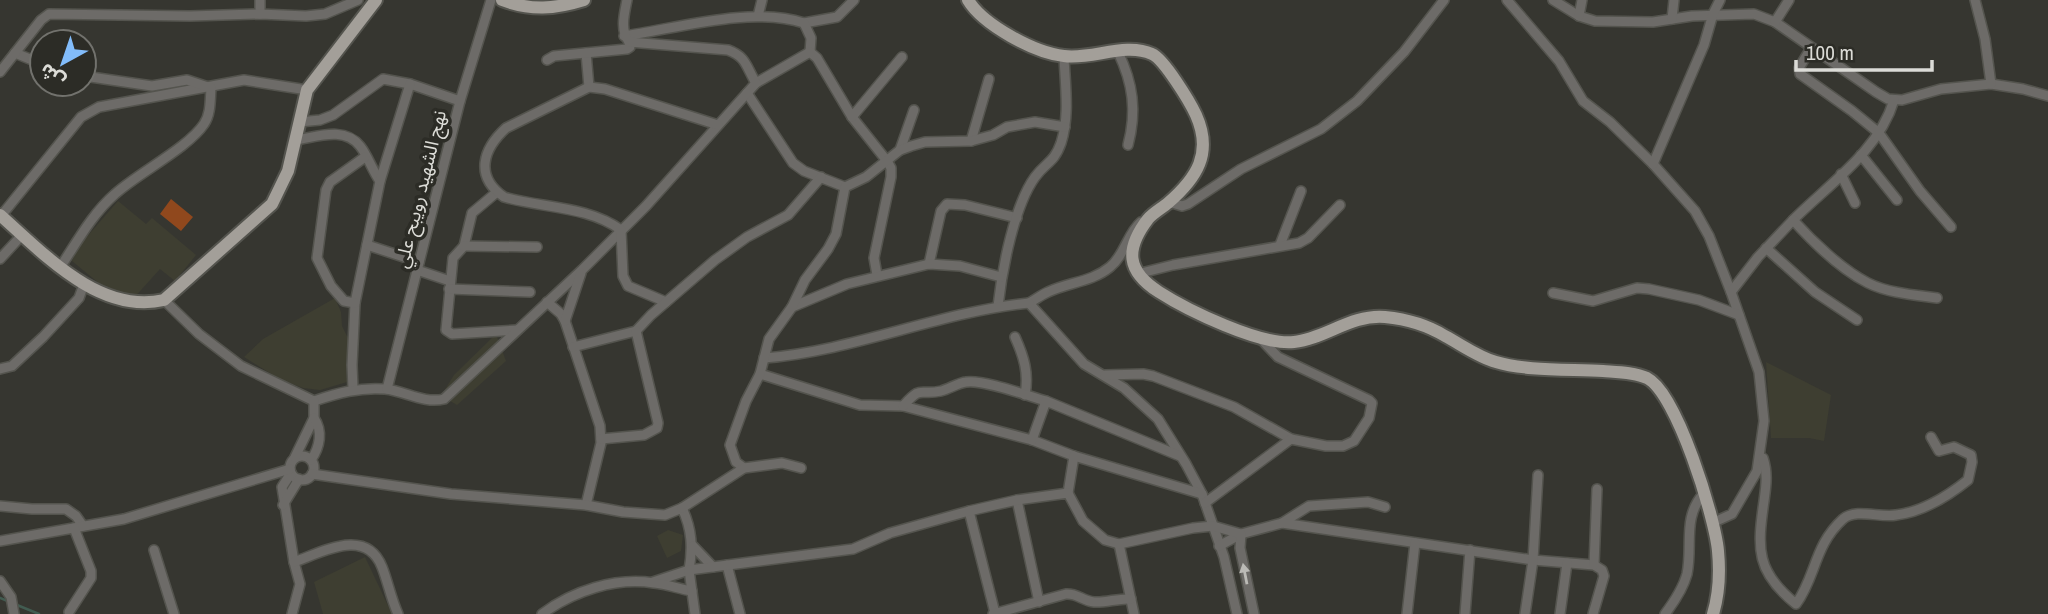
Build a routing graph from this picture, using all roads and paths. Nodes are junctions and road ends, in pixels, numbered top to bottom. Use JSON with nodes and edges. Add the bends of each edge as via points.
{"nodes":[{"id":1,"x":260,"y":0,"type":"edge"},
{"id":2,"x":358,"y":0,"type":"edge"},
{"id":3,"x":376,"y":0,"type":"edge"},
{"id":4,"x":491,"y":0,"type":"edge"},
{"id":5,"x":502,"y":0,"type":"edge"},
{"id":6,"x":584,"y":0,"type":"edge"},
{"id":7,"x":627,"y":0,"type":"edge"},
{"id":8,"x":762,"y":0,"type":"edge"},
{"id":9,"x":854,"y":0,"type":"edge"},
{"id":10,"x":968,"y":0,"type":"edge"},
{"id":11,"x":1444,"y":0,"type":"edge"},
{"id":12,"x":1507,"y":0,"type":"edge"},
{"id":13,"x":1553,"y":0,"type":"edge"},
{"id":14,"x":1582,"y":0,"type":"edge"},
{"id":15,"x":1674,"y":0,"type":"edge"},
{"id":16,"x":1720,"y":0,"type":"edge"},
{"id":17,"x":1789,"y":0,"type":"edge"},
{"id":18,"x":1975,"y":0,"type":"edge"},
{"id":19,"x":260,"y":14,"type":"junction"},
{"id":20,"x":1713,"y":14,"type":"junction"},
{"id":21,"x":758,"y":16,"type":"junction"},
{"id":22,"x":1579,"y":16,"type":"junction"},
{"id":23,"x":1672,"y":19,"type":"junction"},
{"id":24,"x":1775,"y":22,"type":"junction"},
{"id":25,"x":804,"y":23,"type":"junction"},
{"id":26,"x":627,"y":39,"type":"junction"},
{"id":27,"x":1811,"y":48,"type":"junction"},
{"id":28,"x":810,"y":52,"type":"junction"},
{"id":29,"x":1118,"y":52,"type":"junction"},
{"id":30,"x":15,"y":53,"type":"junction"},
{"id":31,"x":586,"y":53,"type":"junction"},
{"id":32,"x":902,"y":57,"type":"dead end"},
{"id":33,"x":1065,"y":57,"type":"junction"},
{"id":34,"x":28,"y":58,"type":"edge"},
{"id":35,"x":547,"y":60,"type":"dead end"},
{"id":36,"x":0,"y":72,"type":"edge"},
{"id":37,"x":98,"y":78,"type":"edge"},
{"id":38,"x":989,"y":79,"type":"dead end"},
{"id":39,"x":756,"y":83,"type":"junction"},
{"id":40,"x":410,"y":84,"type":"junction"},
{"id":41,"x":1991,"y":85,"type":"junction"},
{"id":42,"x":589,"y":87,"type":"junction"},
{"id":43,"x":211,"y":88,"type":"junction"},
{"id":44,"x":307,"y":90,"type":"junction"},
{"id":45,"x":747,"y":93,"type":"junction"},
{"id":46,"x":2048,"y":96,"type":"edge"},
{"id":47,"x":1894,"y":100,"type":"junction"},
{"id":48,"x":460,"y":101,"type":"junction"},
{"id":49,"x":914,"y":110,"type":"dead end"},
{"id":50,"x":852,"y":117,"type":"junction"},
{"id":51,"x":299,"y":122,"type":"junction"},
{"id":52,"x":718,"y":125,"type":"junction"},
{"id":53,"x":1065,"y":127,"type":"junction"},
{"id":54,"x":1879,"y":133,"type":"junction"},
{"id":55,"x":296,"y":140,"type":"junction"},
{"id":56,"x":971,"y":141,"type":"junction"},
{"id":57,"x":1128,"y":145,"type":"dead end"},
{"id":58,"x":900,"y":150,"type":"junction"},
{"id":59,"x":1861,"y":155,"type":"junction"},
{"id":60,"x":365,"y":157,"type":"junction"},
{"id":61,"x":887,"y":161,"type":"junction"},
{"id":62,"x":1653,"y":164,"type":"junction"},
{"id":63,"x":1841,"y":174,"type":"junction"},
{"id":64,"x":821,"y":177,"type":"junction"},
{"id":65,"x":380,"y":181,"type":"junction"},
{"id":66,"x":845,"y":187,"type":"junction"},
{"id":67,"x":1301,"y":191,"type":"dead end"},
{"id":68,"x":497,"y":192,"type":"junction"},
{"id":69,"x":1897,"y":200,"type":"dead end"},
{"id":70,"x":1169,"y":202,"type":"junction"},
{"id":71,"x":1855,"y":203,"type":"dead end"},
{"id":72,"x":1340,"y":205,"type":"dead end"},
{"id":73,"x":1,"y":216,"type":"edge"},
{"id":74,"x":1149,"y":217,"type":"junction"},
{"id":75,"x":1017,"y":218,"type":"junction"},
{"id":76,"x":1793,"y":220,"type":"junction"},
{"id":77,"x":1951,"y":227,"type":"dead end"},
{"id":78,"x":621,"y":230,"type":"junction"},
{"id":79,"x":22,"y":235,"type":"junction"},
{"id":80,"x":368,"y":245,"type":"junction"},
{"id":81,"x":1280,"y":245,"type":"junction"},
{"id":82,"x":464,"y":246,"type":"junction"},
{"id":83,"x":537,"y":247,"type":"dead end"},
{"id":84,"x":1766,"y":248,"type":"junction"},
{"id":85,"x":0,"y":259,"type":"edge"},
{"id":86,"x":929,"y":264,"type":"junction"},
{"id":87,"x":61,"y":266,"type":"junction"},
{"id":88,"x":418,"y":266,"type":"junction"},
{"id":89,"x":582,"y":270,"type":"junction"},
{"id":90,"x":1137,"y":274,"type":"junction"},
{"id":91,"x":877,"y":275,"type":"junction"},
{"id":92,"x":1001,"y":277,"type":"junction"},
{"id":93,"x":84,"y":284,"type":"junction"},
{"id":94,"x":449,"y":285,"type":"junction"},
{"id":95,"x":530,"y":292,"type":"dead end"},
{"id":96,"x":1731,"y":292,"type":"junction"},
{"id":97,"x":1553,"y":293,"type":"dead end"},
{"id":98,"x":1937,"y":298,"type":"dead end"},
{"id":99,"x":164,"y":300,"type":"junction"},
{"id":100,"x":547,"y":302,"type":"junction"},
{"id":101,"x":666,"y":302,"type":"junction"},
{"id":102,"x":355,"y":303,"type":"junction"},
{"id":103,"x":1029,"y":303,"type":"junction"},
{"id":104,"x":998,"y":306,"type":"junction"},
{"id":105,"x":792,"y":307,"type":"junction"},
{"id":106,"x":1739,"y":315,"type":"junction"},
{"id":107,"x":1857,"y":320,"type":"dead end"},
{"id":108,"x":565,"y":321,"type":"junction"},
{"id":109,"x":517,"y":330,"type":"junction"},
{"id":110,"x":636,"y":331,"type":"junction"},
{"id":111,"x":1015,"y":337,"type":"dead end"},
{"id":112,"x":1259,"y":338,"type":"junction"},
{"id":113,"x":573,"y":348,"type":"junction"},
{"id":114,"x":764,"y":358,"type":"junction"},
{"id":115,"x":0,"y":369,"type":"edge"},
{"id":116,"x":760,"y":374,"type":"junction"},
{"id":117,"x":1105,"y":375,"type":"junction"},
{"id":118,"x":353,"y":389,"type":"junction"},
{"id":119,"x":387,"y":389,"type":"junction"},
{"id":120,"x":1025,"y":396,"type":"junction"},
{"id":121,"x":314,"y":401,"type":"junction"},
{"id":122,"x":1046,"y":401,"type":"junction"},
{"id":123,"x":903,"y":406,"type":"junction"},
{"id":124,"x":314,"y":418,"type":"junction"},
{"id":125,"x":1931,"y":437,"type":"dead end"},
{"id":126,"x":601,"y":439,"type":"junction"},
{"id":127,"x":1291,"y":439,"type":"junction"},
{"id":128,"x":1032,"y":440,"type":"junction"},
{"id":129,"x":1761,"y":453,"type":"junction"},
{"id":130,"x":1180,"y":456,"type":"junction"},
{"id":131,"x":295,"y":457,"type":"junction"},
{"id":132,"x":1074,"y":457,"type":"junction"},
{"id":133,"x":311,"y":460,"type":"junction"},
{"id":134,"x":744,"y":468,"type":"junction"},
{"id":135,"x":801,"y":468,"type":"dead end"},
{"id":136,"x":293,"y":474,"type":"junction"},
{"id":137,"x":312,"y":474,"type":"junction"},
{"id":138,"x":1538,"y":475,"type":"dead end"},
{"id":139,"x":1597,"y":489,"type":"dead end"},
{"id":140,"x":1068,"y":493,"type":"junction"},
{"id":141,"x":1704,"y":493,"type":"junction"},
{"id":142,"x":1203,"y":499,"type":"junction"},
{"id":143,"x":1017,"y":500,"type":"junction"},
{"id":144,"x":586,"y":505,"type":"junction"},
{"id":145,"x":0,"y":506,"type":"edge"},
{"id":146,"x":1385,"y":507,"type":"dead end"},
{"id":147,"x":682,"y":508,"type":"junction"},
{"id":148,"x":969,"y":511,"type":"junction"},
{"id":149,"x":1282,"y":523,"type":"junction"},
{"id":150,"x":1712,"y":523,"type":"junction"},
{"id":151,"x":1213,"y":526,"type":"junction"},
{"id":152,"x":79,"y":527,"type":"junction"},
{"id":153,"x":1241,"y":534,"type":"junction"},
{"id":154,"x":0,"y":541,"type":"edge"},
{"id":155,"x":1415,"y":543,"type":"junction"},
{"id":156,"x":1119,"y":544,"type":"junction"},
{"id":157,"x":693,"y":546,"type":"junction"},
{"id":158,"x":1219,"y":546,"type":"junction"},
{"id":159,"x":154,"y":550,"type":"dead end"},
{"id":160,"x":1470,"y":550,"type":"junction"},
{"id":161,"x":1533,"y":560,"type":"junction"},
{"id":162,"x":294,"y":562,"type":"junction"},
{"id":163,"x":1567,"y":564,"type":"junction"},
{"id":164,"x":727,"y":565,"type":"junction"},
{"id":165,"x":1594,"y":565,"type":"junction"},
{"id":166,"x":713,"y":567,"type":"junction"},
{"id":167,"x":689,"y":570,"type":"junction"},
{"id":168,"x":0,"y":581,"type":"edge"},
{"id":169,"x":653,"y":582,"type":"junction"},
{"id":170,"x":692,"y":591,"type":"junction"},
{"id":171,"x":1130,"y":599,"type":"junction"},
{"id":172,"x":1039,"y":602,"type":"junction"},
{"id":173,"x":1251,"y":603,"type":"junction"},
{"id":174,"x":1237,"y":610,"type":"edge"},
{"id":175,"x":69,"y":612,"type":"dead end"},
{"id":176,"x":14,"y":614,"type":"edge"},
{"id":177,"x":174,"y":614,"type":"edge"},
{"id":178,"x":292,"y":614,"type":"edge"},
{"id":179,"x":398,"y":614,"type":"edge"},
{"id":180,"x":542,"y":614,"type":"edge"},
{"id":181,"x":695,"y":614,"type":"edge"},
{"id":182,"x":740,"y":614,"type":"edge"},
{"id":183,"x":994,"y":614,"type":"edge"},
{"id":184,"x":1134,"y":614,"type":"edge"},
{"id":185,"x":1254,"y":614,"type":"edge"},
{"id":186,"x":1407,"y":614,"type":"edge"},
{"id":187,"x":1465,"y":614,"type":"edge"},
{"id":188,"x":1525,"y":614,"type":"edge"},
{"id":189,"x":1560,"y":614,"type":"edge"},
{"id":190,"x":1593,"y":614,"type":"edge"},
{"id":191,"x":1665,"y":614,"type":"edge"},
{"id":192,"x":1713,"y":614,"type":"edge"}],
"edges":[{"from":1,"to":19,"type":"street"},
{"from":2,"to":19,"type":"street","via":[[306,16]]},
{"from":3,"to":44,"type":"main road"},
{"from":4,"to":48,"type":"street","name":"نهج الشهيد رويبح علي"},
{"from":5,"to":6,"type":"main road","via":[[548,9]]},
{"from":7,"to":26,"type":"street","via":[[623,26]]},
{"from":8,"to":21,"type":"street"},
{"from":9,"to":25,"type":"street","via":[[838,17]]},
{"from":10,"to":33,"type":"main road","via":[[976,13],[1011,36]]},
{"from":11,"to":70,"type":"street","via":[[1357,101],[1321,129],[1241,169],[1188,204]]},
{"from":12,"to":62,"type":"street","via":[[1559,61],[1583,101]]},
{"from":13,"to":22,"type":"street"},
{"from":14,"to":22,"type":"street"},
{"from":15,"to":23,"type":"street"},
{"from":16,"to":20,"type":"street"},
{"from":17,"to":24,"type":"street"},
{"from":18,"to":41,"type":"street"},
{"from":19,"to":30,"type":"street","via":[[49,14]]},
{"from":20,"to":23,"type":"street"},
{"from":20,"to":24,"type":"street","via":[[1754,14]]},
{"from":20,"to":62,"type":"street"},
{"from":21,"to":25,"type":"street"},
{"from":21,"to":26,"type":"street"},
{"from":22,"to":23,"type":"street","via":[[1618,22]]},
{"from":24,"to":27,"type":"street"},
{"from":25,"to":28,"type":"street","via":[[811,38]]},
{"from":26,"to":31,"type":"street","via":[[627,49]]},
{"from":26,"to":39,"type":"street","via":[[728,50],[745,60]]},
{"from":27,"to":47,"type":"street"},
{"from":27,"to":54,"type":"street","via":[[1800,74]]},
{"from":28,"to":39,"type":"street"},
{"from":28,"to":50,"type":"street"},
{"from":29,"to":33,"type":"main road"},
{"from":29,"to":57,"type":"street","via":[[1132,86]]},
{"from":29,"to":70,"type":"main road","via":[[1142,50],[1156,55],[1199,124],[1204,149],[1201,161]]},
{"from":30,"to":34,"type":"street"},
{"from":30,"to":36,"type":"street"},
{"from":31,"to":35,"type":"street"},
{"from":31,"to":42,"type":"street"},
{"from":32,"to":50,"type":"street"},
{"from":33,"to":53,"type":"street"},
{"from":37,"to":43,"type":"street","via":[[152,86],[187,80]]},
{"from":38,"to":56,"type":"street"},
{"from":39,"to":45,"type":"street"},
{"from":40,"to":48,"type":"street"},
{"from":40,"to":51,"type":"street","via":[[383,79],[333,115]]},
{"from":40,"to":65,"type":"street"},
{"from":41,"to":46,"type":"street"},
{"from":41,"to":47,"type":"street","via":[[1941,89]]},
{"from":42,"to":52,"type":"street"},
{"from":42,"to":68,"type":"street","via":[[495,137],[485,167]]},
{"from":43,"to":44,"type":"street","via":[[244,80]]},
{"from":43,"to":73,"type":"street","via":[[89,112]]},
{"from":43,"to":87,"type":"street","via":[[204,124],[116,192],[78,237]]},
{"from":44,"to":51,"type":"main road"},
{"from":45,"to":52,"type":"street"},
{"from":45,"to":64,"type":"street","via":[[793,163]]},
{"from":47,"to":54,"type":"street"},
{"from":48,"to":88,"type":"street","name":"نهج الشهيد رويبح علي"},
{"from":49,"to":58,"type":"street"},
{"from":50,"to":61,"type":"street"},
{"from":51,"to":55,"type":"main road"},
{"from":52,"to":78,"type":"street"},
{"from":53,"to":56,"type":"street","via":[[1035,121]]},
{"from":53,"to":75,"type":"street","via":[[1055,158],[1036,176]]},
{"from":54,"to":59,"type":"street"},
{"from":54,"to":77,"type":"street"},
{"from":55,"to":60,"type":"street","via":[[338,133],[359,144]]},
{"from":55,"to":99,"type":"main road","via":[[289,171],[272,204]]},
{"from":56,"to":58,"type":"street","via":[[925,142]]},
{"from":58,"to":61,"type":"street"},
{"from":59,"to":63,"type":"street"},
{"from":59,"to":69,"type":"street"},
{"from":60,"to":65,"type":"street"},
{"from":60,"to":102,"type":"street","via":[[326,190],[317,258],[331,286],[344,301]]},
{"from":61,"to":66,"type":"street"},
{"from":61,"to":91,"type":"street","via":[[891,177],[874,258]]},
{"from":62,"to":96,"type":"street","via":[[1695,211]]},
{"from":63,"to":71,"type":"street"},
{"from":63,"to":76,"type":"street"},
{"from":64,"to":66,"type":"street"},
{"from":64,"to":101,"type":"street","via":[[788,215],[747,237]]},
{"from":65,"to":80,"type":"street"},
{"from":66,"to":105,"type":"street","via":[[836,234],[804,280]]},
{"from":67,"to":81,"type":"street"},
{"from":68,"to":78,"type":"street","via":[[518,202],[607,220]]},
{"from":68,"to":82,"type":"street","via":[[472,213]]},
{"from":70,"to":74,"type":"main road"},
{"from":72,"to":81,"type":"street","via":[[1304,241]]},
{"from":73,"to":79,"type":"main road"},
{"from":74,"to":90,"type":"main road","via":[[1133,243]]},
{"from":74,"to":103,"type":"street","via":[[1134,229],[1119,257],[1103,272]]},
{"from":75,"to":86,"type":"street","via":[[947,204],[941,211]]},
{"from":75,"to":92,"type":"street"},
{"from":76,"to":84,"type":"street"},
{"from":76,"to":98,"type":"street","via":[[1868,283]]},
{"from":78,"to":89,"type":"street"},
{"from":78,"to":101,"type":"street","via":[[622,268],[628,286]]},
{"from":79,"to":85,"type":"street"},
{"from":79,"to":87,"type":"main road"},
{"from":80,"to":88,"type":"street"},
{"from":80,"to":102,"type":"street"},
{"from":81,"to":90,"type":"street"},
{"from":82,"to":83,"type":"street"},
{"from":82,"to":94,"type":"street","via":[[453,258]]},
{"from":84,"to":96,"type":"street"},
{"from":84,"to":107,"type":"street","via":[[1815,292]]},
{"from":86,"to":91,"type":"street"},
{"from":86,"to":92,"type":"street","via":[[960,266]]},
{"from":87,"to":93,"type":"main road"},
{"from":88,"to":94,"type":"street"},
{"from":88,"to":119,"type":"street","name":"نهج الشهيد رويبح علي"},
{"from":89,"to":100,"type":"street"},
{"from":89,"to":108,"type":"street"},
{"from":90,"to":112,"type":"main road","via":[[1170,299]]},
{"from":91,"to":105,"type":"street"},
{"from":92,"to":104,"type":"street"},
{"from":93,"to":99,"type":"main road","via":[[128,301]]},
{"from":93,"to":115,"type":"street","via":[[79,298],[24,357]]},
{"from":94,"to":95,"type":"street"},
{"from":94,"to":109,"type":"street","via":[[446,330],[452,334]]},
{"from":96,"to":106,"type":"street"},
{"from":97,"to":106,"type":"street","via":[[1593,302],[1637,288],[1649,289]]},
{"from":99,"to":121,"type":"street","via":[[220,352]]},
{"from":100,"to":108,"type":"street"},
{"from":100,"to":109,"type":"street"},
{"from":101,"to":110,"type":"street"},
{"from":102,"to":118,"type":"street"},
{"from":103,"to":104,"type":"street"},
{"from":103,"to":117,"type":"street","via":[[1084,364]]},
{"from":104,"to":114,"type":"street","via":[[813,352]]},
{"from":105,"to":114,"type":"street","via":[[769,339]]},
{"from":106,"to":129,"type":"street","via":[[1759,372],[1764,421]]},
{"from":108,"to":113,"type":"street"},
{"from":109,"to":119,"type":"street","via":[[444,399],[429,400]]},
{"from":110,"to":113,"type":"street"},
{"from":110,"to":126,"type":"street","via":[[657,428],[644,435]]},
{"from":111,"to":120,"type":"street","via":[[1025,360]]},
{"from":112,"to":127,"type":"street","via":[[1278,357],[1372,403],[1369,418],[1354,441],[1343,446]]},
{"from":112,"to":141,"type":"main road","via":[[1294,342],[1382,317],[1423,326],[1493,362],[1639,376],[1657,385],[1665,396]]},
{"from":113,"to":126,"type":"street"},
{"from":114,"to":116,"type":"street"},
{"from":116,"to":123,"type":"street","via":[[860,405]]},
{"from":116,"to":134,"type":"street","via":[[730,445],[736,462]]},
{"from":117,"to":127,"type":"street","via":[[1143,374],[1192,389]]},
{"from":117,"to":130,"type":"street","via":[[1158,419]]},
{"from":118,"to":119,"type":"street"},
{"from":118,"to":121,"type":"street"},
{"from":120,"to":122,"type":"street"},
{"from":120,"to":123,"type":"street","via":[[967,382],[938,392],[915,393]]},
{"from":121,"to":124,"type":"street"},
{"from":122,"to":128,"type":"street"},
{"from":122,"to":130,"type":"street"},
{"from":123,"to":128,"type":"street"},
{"from":124,"to":131,"type":"street"},
{"from":124,"to":133,"type":"street","via":[[319,436]]},
{"from":125,"to":129,"type":"street","via":[[1939,451],[1954,447],[1971,455],[1968,480],[1913,511],[1893,516],[1850,514],[1817,554],[1796,604],[1768,577],[1762,562],[1767,483]]},
{"from":126,"to":144,"type":"street"},
{"from":127,"to":142,"type":"street"},
{"from":128,"to":132,"type":"street"},
{"from":129,"to":150,"type":"street","via":[[1757,471],[1732,514]]},
{"from":130,"to":142,"type":"street"},
{"from":131,"to":133,"type":"street"},
{"from":131,"to":136,"type":"street","via":[[291,461]]},
{"from":132,"to":140,"type":"street"},
{"from":132,"to":142,"type":"street"},
{"from":133,"to":137,"type":"street"},
{"from":134,"to":135,"type":"street","via":[[782,463]]},
{"from":134,"to":147,"type":"street"},
{"from":136,"to":137,"type":"street","via":[[304,479]]},
{"from":136,"to":152,"type":"street"},
{"from":136,"to":162,"type":"street","via":[[282,486]]},
{"from":137,"to":144,"type":"street","via":[[451,494]]},
{"from":138,"to":161,"type":"street"},
{"from":139,"to":165,"type":"street"},
{"from":140,"to":143,"type":"street"},
{"from":140,"to":156,"type":"street","via":[[1083,521],[1105,540]]},
{"from":141,"to":150,"type":"main road"},
{"from":141,"to":191,"type":"street","via":[[1691,510],[1686,574]]},
{"from":142,"to":151,"type":"street"},
{"from":143,"to":148,"type":"street"},
{"from":143,"to":172,"type":"street"},
{"from":144,"to":147,"type":"street","via":[[665,514]]},
{"from":145,"to":152,"type":"street","via":[[66,509],[76,516]]},
{"from":146,"to":149,"type":"street","via":[[1367,502],[1309,506]]},
{"from":147,"to":157,"type":"street"},
{"from":148,"to":164,"type":"street","via":[[890,533],[853,549]]},
{"from":148,"to":183,"type":"street"},
{"from":149,"to":153,"type":"street"},
{"from":149,"to":155,"type":"street"},
{"from":150,"to":192,"type":"main road","via":[[1719,572]]},
{"from":151,"to":153,"type":"street"},
{"from":151,"to":156,"type":"street"},
{"from":151,"to":158,"type":"street"},
{"from":152,"to":154,"type":"street"},
{"from":152,"to":175,"type":"street","via":[[91,578]]},
{"from":153,"to":158,"type":"street"},
{"from":173,"to":153,"type":"street","one_way":true},
{"from":155,"to":160,"type":"street"},
{"from":155,"to":186,"type":"street"},
{"from":156,"to":171,"type":"street"},
{"from":157,"to":166,"type":"street"},
{"from":157,"to":167,"type":"street"},
{"from":158,"to":174,"type":"street"},
{"from":159,"to":177,"type":"street"},
{"from":160,"to":161,"type":"street"},
{"from":160,"to":187,"type":"street"},
{"from":161,"to":163,"type":"street"},
{"from":161,"to":188,"type":"street"},
{"from":162,"to":178,"type":"street","via":[[300,583]]},
{"from":162,"to":179,"type":"street","via":[[352,543],[369,550],[382,568]]},
{"from":163,"to":165,"type":"street"},
{"from":163,"to":189,"type":"street"},
{"from":164,"to":166,"type":"street"},
{"from":164,"to":182,"type":"street"},
{"from":165,"to":190,"type":"street","via":[[1604,576]]},
{"from":166,"to":167,"type":"street"},
{"from":167,"to":169,"type":"street"},
{"from":167,"to":170,"type":"street"},
{"from":168,"to":176,"type":"street","via":[[11,597]]},
{"from":169,"to":170,"type":"street"},
{"from":169,"to":180,"type":"street","via":[[586,590]]},
{"from":170,"to":181,"type":"street"},
{"from":171,"to":172,"type":"street","via":[[1088,601],[1074,593]]},
{"from":171,"to":184,"type":"street"},
{"from":172,"to":183,"type":"street"},
{"from":173,"to":174,"type":"street"},
{"from":173,"to":185,"type":"street"}]}
